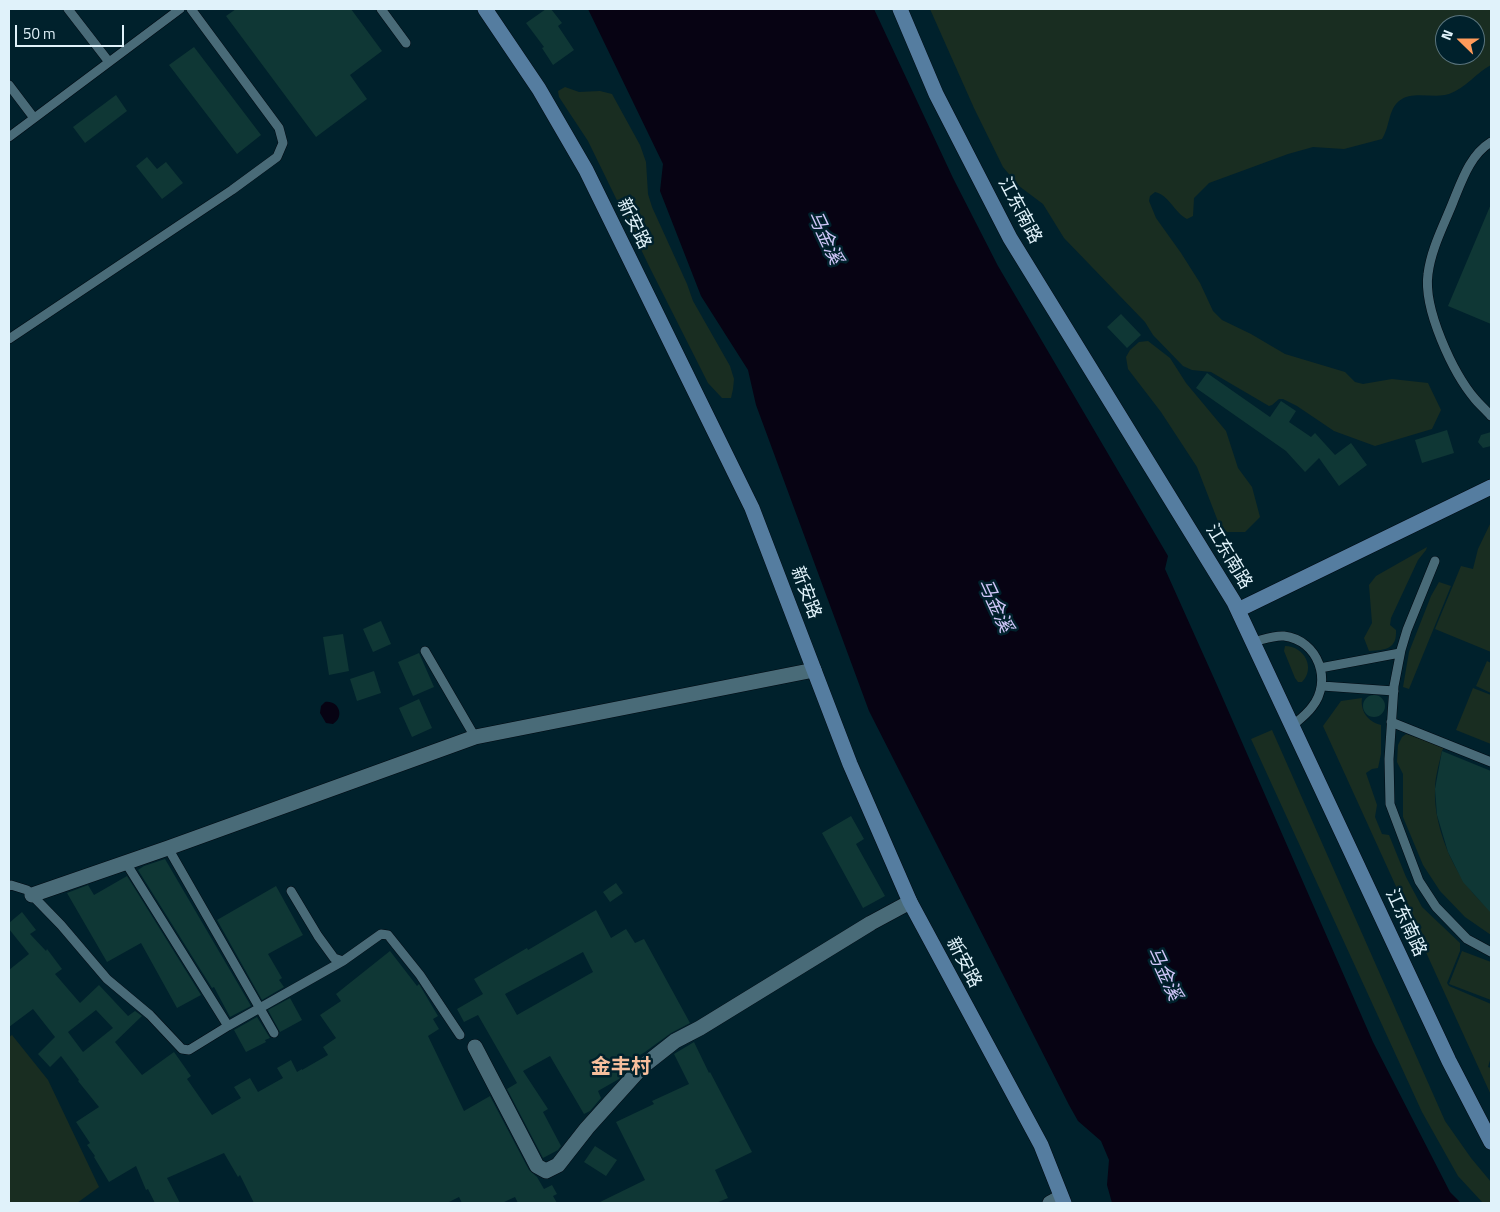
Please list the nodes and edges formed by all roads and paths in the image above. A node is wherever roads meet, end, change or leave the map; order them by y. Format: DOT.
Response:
graph roads {
  1 [pos="68,9"];
  2 [pos="180,9"];
  3 [pos="191,9"];
  4 [pos="381,9"];
  5 [pos="485,9"];
  6 [pos="900,9"];
  7 [pos="406,43"];
  8 [pos="108,62"];
  9 [pos="9,85"];
  10 [pos="34,118"];
  11 [pos="9,137"];
  12 [pos="1491,142"];
  13 [pos="9,339"];
  14 [pos="1491,416"];
  15 [pos="1491,487"];
  16 [pos="1435,561"];
  17 [pos="1238,610"];
  18 [pos="1253,642"];
  19 [pos="425,651"];
  20 [pos="1400,653"];
  21 [pos="1320,668"];
  22 [pos="814,670"];
  23 [pos="1322,686"];
  24 [pos="1394,690"];
  25 [pos="1391,722"];
  26 [pos="1292,726"];
  27 [pos="474,737"];
  28 [pos="1491,762"];
  29 [pos="168,848"];
  30 [pos="126,863"];
  31 [pos="9,886"];
  32 [pos="291,891"];
  33 [pos="32,895"];
  34 [pos="910,902"];
  35 [pos="1491,952"];
  36 [pos="343,961"];
  37 [pos="260,1008"];
  38 [pos="228,1026"];
  39 [pos="274,1033"];
  40 [pos="460,1035"];
  41 [pos="475,1047"];
  42 [pos="1491,1142"];
  43 [pos="1058,1201"];
  1 -- 8 [label="lane"];
  2 -- 8 [label="lane"];
  3 -- 13 [label="lane"];
  4 -- 7 [label="lane"];
  5 -- 22 [label="street, 新安路"];
  6 -- 17 [label="street, 江东南路"];
  8 -- 10 [label="lane"];
  9 -- 10 [label="lane"];
  10 -- 11 [label="lane"];
  12 -- 14 [label="lane"];
  15 -- 17 [label="street"];
  16 -- 20 [label="lane"];
  17 -- 18 [label="street, 江东南路"];
  18 -- 21 [label="lane"];
  18 -- 26 [label="street, 江东南路"];
  19 -- 27 [label="lane"];
  20 -- 21 [label="lane"];
  20 -- 24 [label="lane"];
  21 -- 23 [label="lane"];
  22 -- 27 [label="street"];
  22 -- 34 [label="street, 新安路"];
  23 -- 24 [label="lane"];
  23 -- 26 [label="lane"];
  24 -- 25 [label="lane"];
  25 -- 28 [label="lane"];
  25 -- 35 [label="lane"];
  26 -- 42 [label="street, 江东南路"];
  27 -- 29 [label="street"];
  29 -- 30 [label="street"];
  29 -- 37 [label="lane"];
  30 -- 33 [label="street"];
  30 -- 38 [label="lane"];
  31 -- 33 [label="lane"];
  32 -- 36 [label="lane"];
  33 -- 38 [label="lane"];
  34 -- 41 [label="street"];
  34 -- 43 [label="street, 新安路"];
  36 -- 37 [label="lane"];
  36 -- 40 [label="lane"];
  37 -- 38 [label="lane"];
  37 -- 39 [label="lane"];
}
